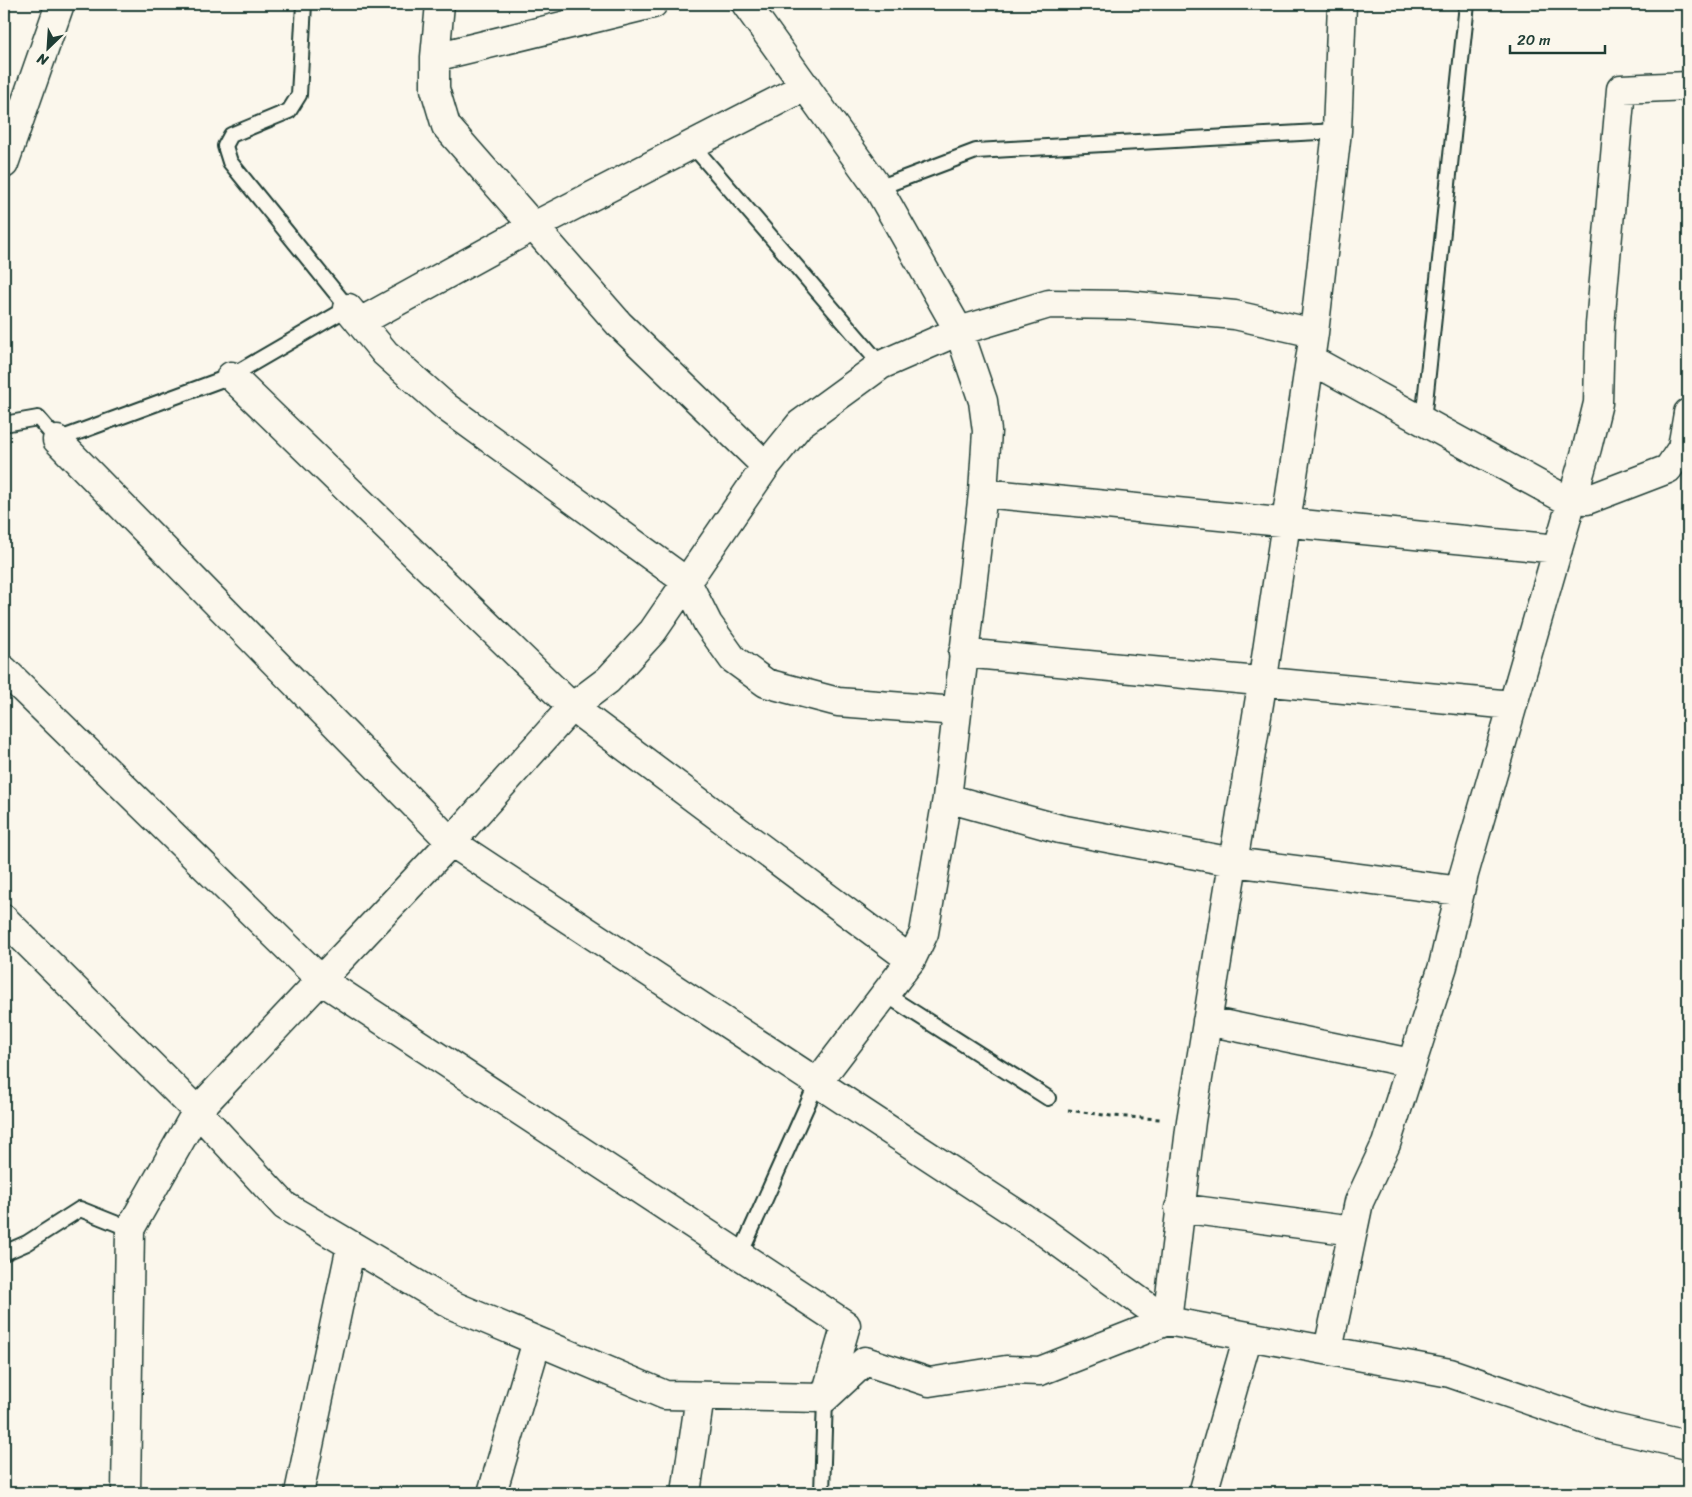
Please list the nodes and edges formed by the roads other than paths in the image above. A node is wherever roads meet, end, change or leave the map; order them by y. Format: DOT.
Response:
graph roads {
  1 [pos="60,4"];
  2 [pos="304,4"];
  3 [pos="440,4"];
  4 [pos="653,4"];
  5 [pos="746,4"];
  6 [pos="1342,4"];
  7 [pos="1467,4"];
  8 [pos="580,13"];
  9 [pos="435,57"];
  10 [pos="806,86"];
  11 [pos="1688,86"];
  12 [pos="1337,131"];
  13 [pos="692,145"];
  14 [pos="4,164"];
  15 [pos="878,188"];
  16 [pos="534,226"];
  17 [pos="354,315"];
  18 [pos="959,331"];
  19 [pos="1314,333"];
  20 [pos="1310,359"];
  21 [pos="881,365"];
  22 [pos="231,376"];
  23 [pos="1688,413"];
  24 [pos="1423,422"];
  25 [pos="4,424"];
  26 [pos="57,440"];
  27 [pos="766,466"];
  28 [pos="983,492"];
  29 [pos="1572,498"];
  30 [pos="1286,523"];
  31 [pos="1558,549"];
  32 [pos="687,582"];
  33 [pos="964,653"];
  34 [pos="4,670"];
  35 [pos="1262,682"];
  36 [pos="1512,705"];
  37 [pos="572,707"];
  38 [pos="957,711"];
  39 [pos="947,798"];
  40 [pos="451,842"];
  41 [pos="1233,862"];
  42 [pos="1460,891"];
  43 [pos="4,919"];
  44 [pos="911,960"];
  45 [pos="321,980"];
  46 [pos="885,994"];
  47 [pos="1207,1021"];
  48 [pos="1412,1063"];
  49 [pos="817,1082"];
  50 [pos="1048,1098"];
  51 [pos="197,1111"];
  52 [pos="1179,1208"];
  53 [pos="130,1229"];
  54 [pos="1353,1230"];
  55 [pos="352,1246"];
  56 [pos="4,1253"];
  57 [pos="740,1255"];
  58 [pos="1167,1321"];
  59 [pos="1248,1336"];
  60 [pos="537,1341"];
  61 [pos="1328,1350"];
  62 [pos="700,1396"];
  63 [pos="824,1398"];
  64 [pos="1688,1445"];
  65 [pos="126,1493"];
  66 [pos="299,1493"];
  67 [pos="492,1493"];
  68 [pos="686,1493"];
  69 [pos="822,1493"];
  70 [pos="1203,1493"];
  1 -- 14 [label="street"];
  2 -- 17 [label="lane"];
  3 -- 9 [label="street"];
  4 -- 8 [label="street"];
  5 -- 10 [label="street"];
  6 -- 12 [label="street"];
  7 -- 24 [label="lane"];
  8 -- 9 [label="street"];
  9 -- 16 [label="street"];
  10 -- 13 [label="street"];
  10 -- 15 [label="street"];
  11 -- 29 [label="street"];
  12 -- 15 [label="lane"];
  12 -- 19 [label="street"];
  13 -- 16 [label="street"];
  13 -- 21 [label="lane"];
  15 -- 18 [label="street"];
  16 -- 17 [label="street"];
  16 -- 27 [label="street"];
  17 -- 22 [label="lane"];
  17 -- 32 [label="street"];
  18 -- 19 [label="street"];
  18 -- 21 [label="street"];
  18 -- 28 [label="street"];
  19 -- 20 [label="street"];
  20 -- 24 [label="street"];
  20 -- 30 [label="street"];
  21 -- 27 [label="street"];
  22 -- 26 [label="lane"];
  22 -- 37 [label="street"];
  23 -- 29 [label="street"];
  24 -- 29 [label="street"];
  25 -- 26 [label="lane"];
  26 -- 40 [label="street"];
  27 -- 32 [label="street"];
  28 -- 30 [label="street"];
  28 -- 33 [label="street"];
  29 -- 31 [label="street"];
  30 -- 31 [label="street"];
  30 -- 35 [label="street"];
  31 -- 36 [label="street"];
  32 -- 37 [label="street"];
  32 -- 38 [label="street"];
  33 -- 35 [label="street"];
  33 -- 38 [label="street"];
  34 -- 45 [label="street"];
  35 -- 36 [label="street"];
  35 -- 41 [label="street"];
  36 -- 42 [label="street"];
  37 -- 40 [label="street"];
  37 -- 44 [label="street"];
  38 -- 39 [label="street"];
  39 -- 41 [label="street"];
  39 -- 44 [label="street"];
  40 -- 45 [label="street"];
  40 -- 49 [label="street"];
  41 -- 42 [label="street"];
  41 -- 47 [label="street"];
  42 -- 48 [label="street"];
  43 -- 51 [label="street"];
  44 -- 46 [label="street"];
  45 -- 51 [label="street"];
  45 -- 57 [label="street"];
  46 -- 49 [label="street"];
  46 -- 50 [label="lane"];
  47 -- 48 [label="street"];
  47 -- 52 [label="street"];
  48 -- 54 [label="street"];
  49 -- 57 [label="lane"];
  49 -- 58 [label="street"];
  51 -- 53 [label="street"];
  51 -- 55 [label="street"];
  52 -- 54 [label="street"];
  52 -- 58 [label="street"];
  53 -- 56 [label="lane"];
  53 -- 65 [label="street"];
  54 -- 61 [label="street"];
  55 -- 60 [label="street"];
  55 -- 66 [label="street"];
  57 -- 63 [label="street"];
  58 -- 59 [label="street"];
  58 -- 63 [label="street"];
  59 -- 61 [label="street"];
  59 -- 70 [label="street"];
  60 -- 62 [label="street"];
  60 -- 67 [label="street"];
  61 -- 64 [label="street"];
  62 -- 63 [label="street"];
  62 -- 68 [label="street"];
  63 -- 69 [label="lane"];
}
